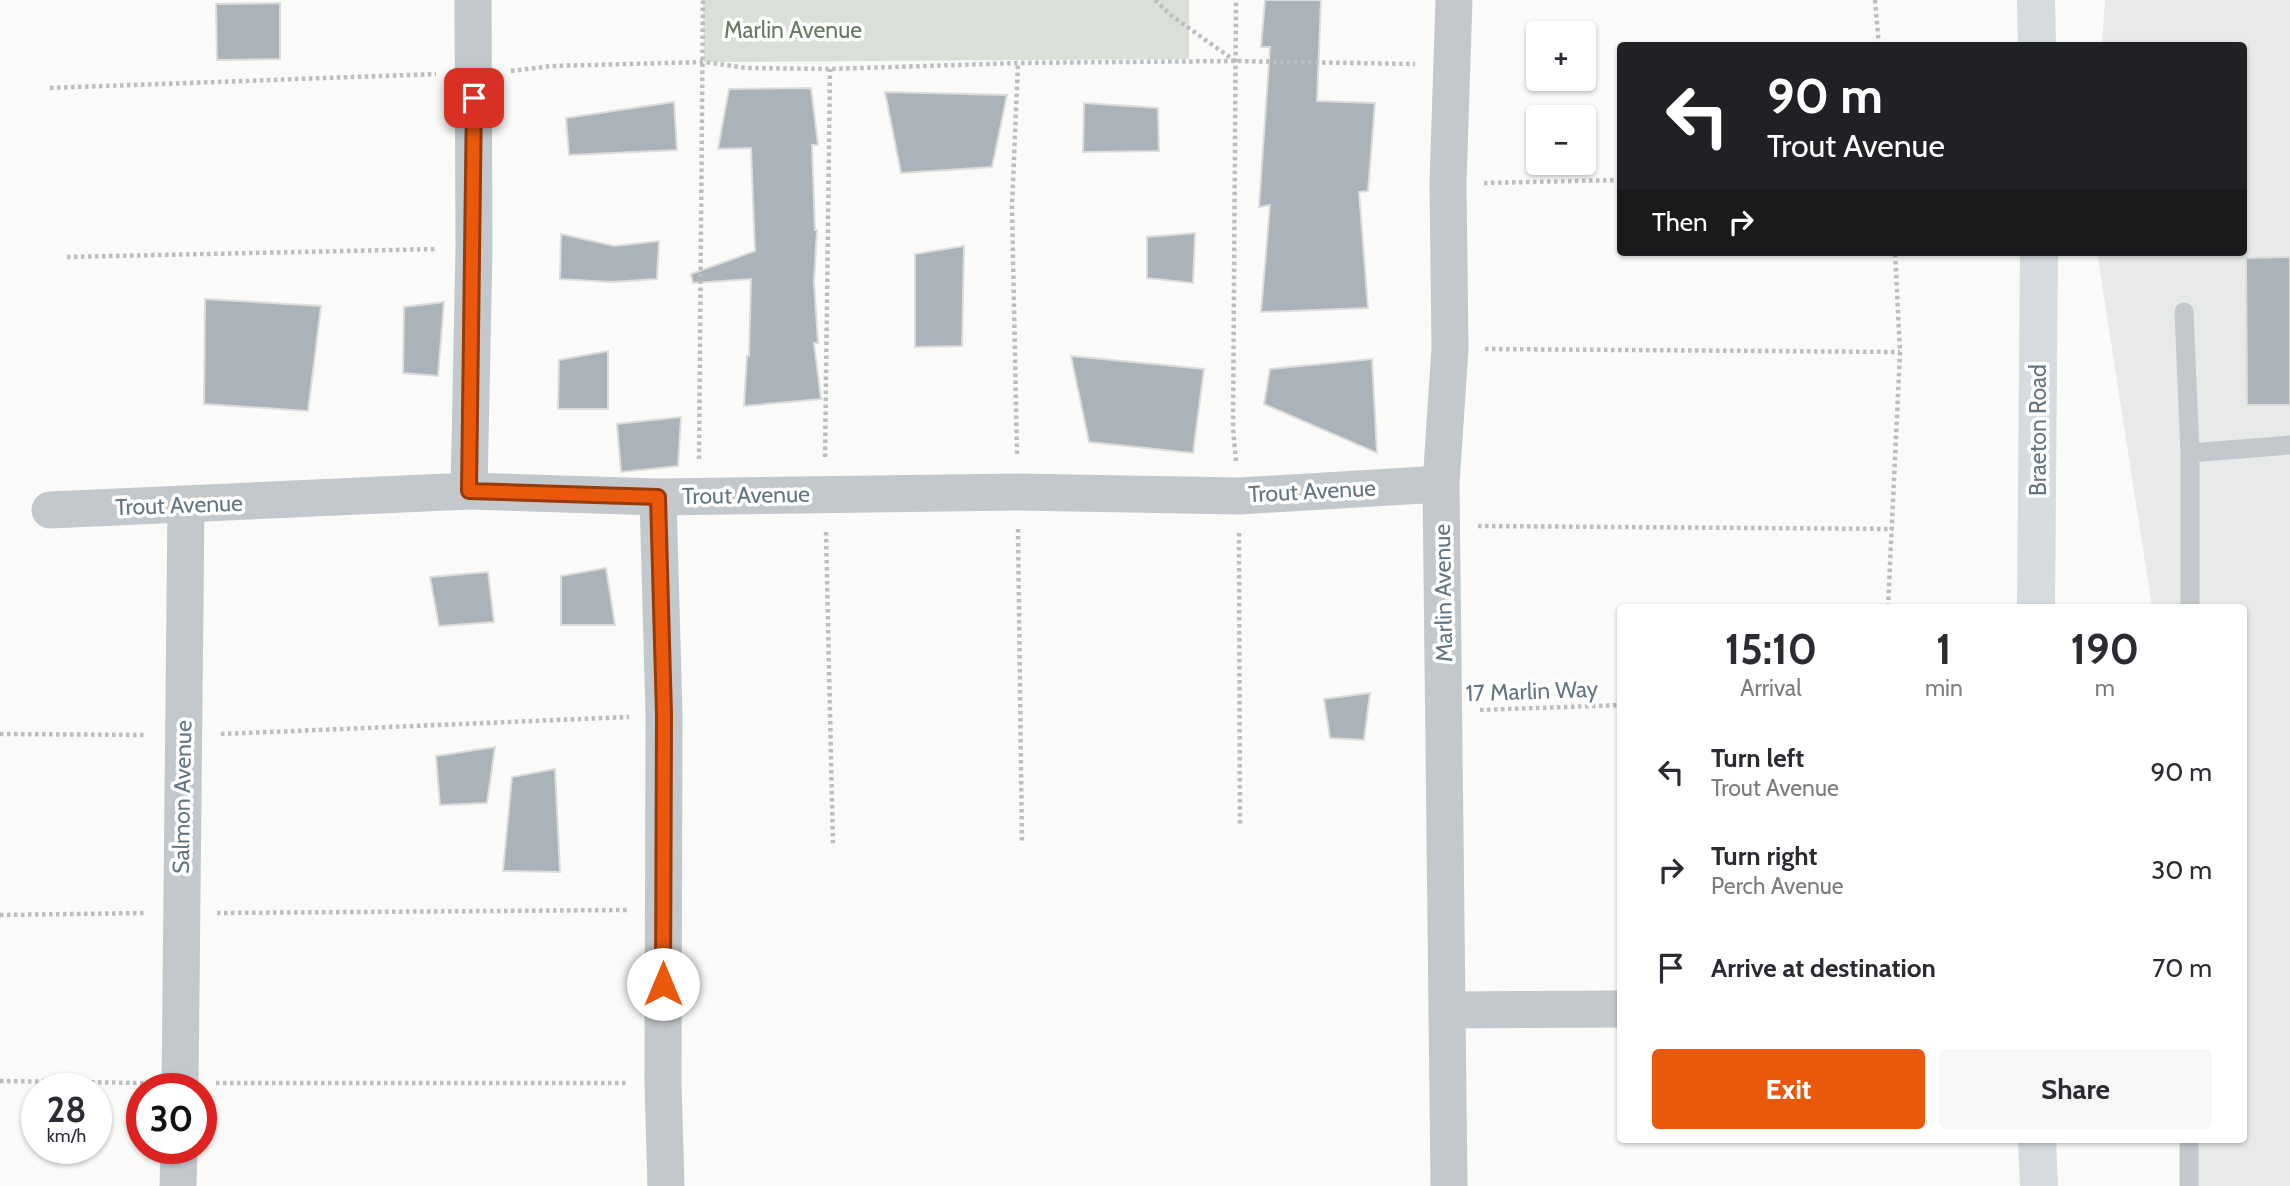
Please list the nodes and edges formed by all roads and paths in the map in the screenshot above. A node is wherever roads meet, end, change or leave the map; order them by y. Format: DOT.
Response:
graph roads {
  1 [pos="473,0"];
  2 [pos="703,0"];
  3 [pos="1155,0"];
  4 [pos="1236,0"];
  5 [pos="1454,0"];
  6 [pos="1875,0"];
  7 [pos="2036,0"];
  8 [pos="1879,42"];
  9 [pos="2037,42"];
  10 [pos="1235,61"];
  11 [pos="704,62"];
  12 [pos="1454,65"];
  13 [pos="474,72"];
  14 [pos="50,88"];
  15 [pos="1617,180"];
  16 [pos="1448,183"];
  17 [pos="474,248"];
  18 [pos="1895,256"];
  19 [pos="2039,256"];
  20 [pos="67,257"];
  21 [pos="2184,312"];
  22 [pos="1450,348"];
  23 [pos="1900,352"];
  24 [pos="2290,445"];
  25 [pos="2190,453"];
  26 [pos="1441,484"];
  27 [pos="469,491"];
  28 [pos="699,495"];
  29 [pos="1239,496"];
  30 [pos="658,497"];
  31 [pos="186,505"];
  32 [pos="50,510"];
  33 [pos="1442,525"];
  34 [pos="1894,529"];
  35 [pos="1888,604"];
  36 [pos="2036,604"];
  37 [pos="2190,604"];
  38 [pos="1617,705"];
  39 [pos="1444,711"];
  40 [pos="664,715"];
  41 [pos="0,734"];
  42 [pos="183,736"];
  43 [pos="1240,825"];
  44 [pos="664,910"];
  45 [pos="181,913"];
  46 [pos="0,915"];
  47 [pos="1617,1009"];
  48 [pos="1447,1010"];
  49 [pos="180,1073"];
  50 [pos="0,1081"];
  51 [pos="663,1083"];
  52 [pos="126,1084"];
  53 [pos="217,1086"];
  54 [pos="2037,1143"];
  55 [pos="2189,1143"];
  56 [pos="179,1164"];
  57 [pos="178,1186"];
  58 [pos="666,1186"];
  59 [pos="1450,1186"];
  60 [pos="2039,1186"];
  61 [pos="2189,1186"];
  1 -- 13 [label="street"];
  2 -- 11 [label="path"];
  3 -- 10 [label="path"];
  4 -- 10 [label="path"];
  5 -- 12 [label="street, Marlin Avenue"];
  6 -- 8 [label="path"];
  7 -- 9 [label="main road"];
  10 -- 11 [label="path"];
  10 -- 12 [label="path"];
  10 -- 29 [label="path"];
  11 -- 13 [label="path"];
  11 -- 28 [label="path"];
  12 -- 16 [label="street, Marlin Avenue"];
  13 -- 14 [label="path"];
  13 -- 17 [label="street"];
  15 -- 16 [label="path"];
  16 -- 22 [label="street, Marlin Avenue"];
  17 -- 20 [label="path"];
  17 -- 27 [label="street"];
  18 -- 23 [label="path"];
  19 -- 36 [label="main road, Braeton Road"];
  21 -- 25 [label="lane"];
  22 -- 23 [label="path"];
  22 -- 26 [label="street, Marlin Avenue"];
  23 -- 34 [label="path"];
  24 -- 25 [label="lane"];
  25 -- 37 [label="lane"];
  26 -- 29 [label="street, Trout Avenue"];
  26 -- 33 [label="street, Marlin Avenue"];
  27 -- 30 [label="street, Trout Avenue"];
  27 -- 31 [label="street, Trout Avenue"];
  28 -- 29 [label="street, Trout Avenue"];
  28 -- 30 [label="street, Trout Avenue"];
  29 -- 43 [label="path"];
  30 -- 40 [label="street"];
  31 -- 32 [label="street, Trout Avenue"];
  31 -- 42 [label="street, Salmon Avenue"];
  33 -- 34 [label="path"];
  33 -- 39 [label="street, Marlin Avenue"];
  34 -- 35 [label="path"];
  38 -- 39 [label="path, 17 Marlin Way"];
  39 -- 48 [label="street, Marlin Avenue"];
  40 -- 42 [label="path"];
  40 -- 44 [label="street"];
  41 -- 42 [label="path"];
  42 -- 45 [label="street, Salmon Avenue"];
  44 -- 45 [label="path"];
  44 -- 51 [label="street"];
  45 -- 46 [label="path"];
  45 -- 49 [label="street, Salmon Avenue"];
  47 -- 48 [label="street"];
  48 -- 59 [label="street, Marlin Avenue"];
  50 -- 52 [label="path"];
  51 -- 53 [label="path"];
  51 -- 58 [label="street"];
  54 -- 60 [label="main road"];
  55 -- 61 [label="lane"];
  56 -- 57 [label="street"];
}
